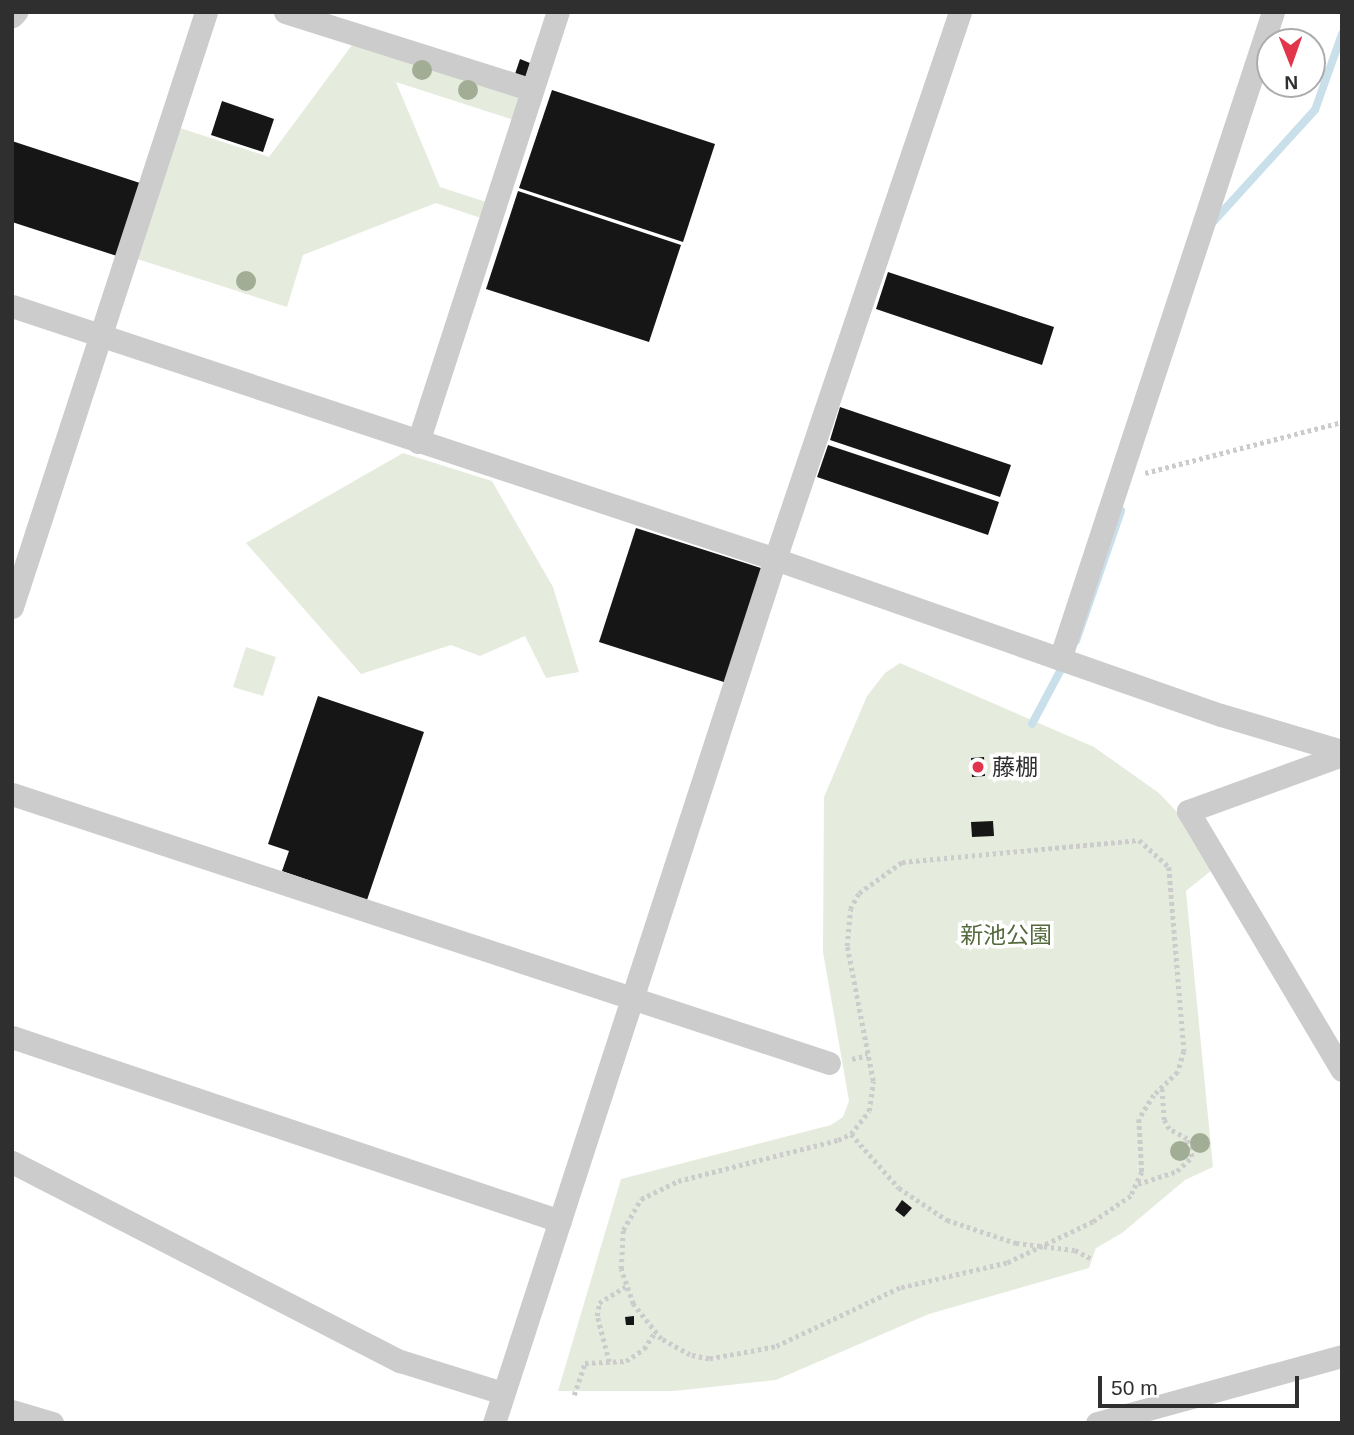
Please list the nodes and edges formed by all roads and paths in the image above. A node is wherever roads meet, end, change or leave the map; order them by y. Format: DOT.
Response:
graph roads {
  1 [pos="16,12"];
  2 [pos="206,12"];
  3 [pos="285,12"];
  4 [pos="558,12"];
  5 [pos="960,12"];
  6 [pos="1273,12"];
  7 [pos="12,16"];
  8 [pos="533,90"];
  9 [pos="12,306"];
  10 [pos="102,335"];
  11 [pos="1342,422"];
  12 [pos="418,442"];
  13 [pos="1120,472"];
  14 [pos="775,559"];
  15 [pos="12,607"];
  16 [pos="1060,659"];
  17 [pos="1342,753"];
  18 [pos="12,794"];
  19 [pos="632,999"];
  20 [pos="12,1037"];
  21 [pos="868,1055"];
  22 [pos="856,1058"];
  23 [pos="829,1063"];
  24 [pos="1342,1070"];
  25 [pos="1162,1088"];
  26 [pos="851,1134"];
  27 [pos="12,1162"];
  28 [pos="1138,1184"];
  29 [pos="560,1221"];
  30 [pos="1040,1248"];
  31 [pos="1092,1259"];
  32 [pos="626,1287"];
  33 [pos="655,1332"];
  34 [pos="1342,1356"];
  35 [pos="610,1363"];
  36 [pos="503,1393"];
  37 [pos="575,1395"];
  38 [pos="12,1411"];
  39 [pos="1148,1416"];
  40 [pos="52,1423"];
  41 [pos="494,1423"];
  42 [pos="1097,1423"];
  1 -- 7 [label="street"];
  2 -- 10 [label="street"];
  3 -- 8 [label="street"];
  4 -- 8 [label="street"];
  5 -- 14 [label="street"];
  6 -- 13 [label="street"];
  8 -- 12 [label="street"];
  9 -- 10 [label="street"];
  10 -- 12 [label="street"];
  10 -- 15 [label="street"];
  11 -- 13 [label="path"];
  12 -- 14 [label="street"];
  13 -- 16 [label="street"];
  14 -- 16 [label="street"];
  14 -- 19 [label="street"];
  16 -- 17 [label="street"];
  17 -- 24 [label="street"];
  18 -- 19 [label="street"];
  19 -- 23 [label="street"];
  19 -- 29 [label="street"];
  20 -- 29 [label="street"];
  21 -- 22 [label="path"];
  21 -- 25 [label="path"];
  21 -- 26 [label="path"];
  25 -- 28 [label="path"];
  25 -- 28 [label="path"];
  26 -- 30 [label="path"];
  26 -- 32 [label="path"];
  27 -- 36 [label="street"];
  28 -- 30 [label="path"];
  29 -- 36 [label="street"];
  30 -- 31 [label="path"];
  30 -- 33 [label="path"];
  32 -- 33 [label="path"];
  32 -- 35 [label="path"];
  33 -- 35 [label="path"];
  34 -- 39 [label="street"];
  35 -- 37 [label="path"];
  36 -- 41 [label="street"];
  38 -- 40 [label="street"];
  39 -- 42 [label="street"];
}
